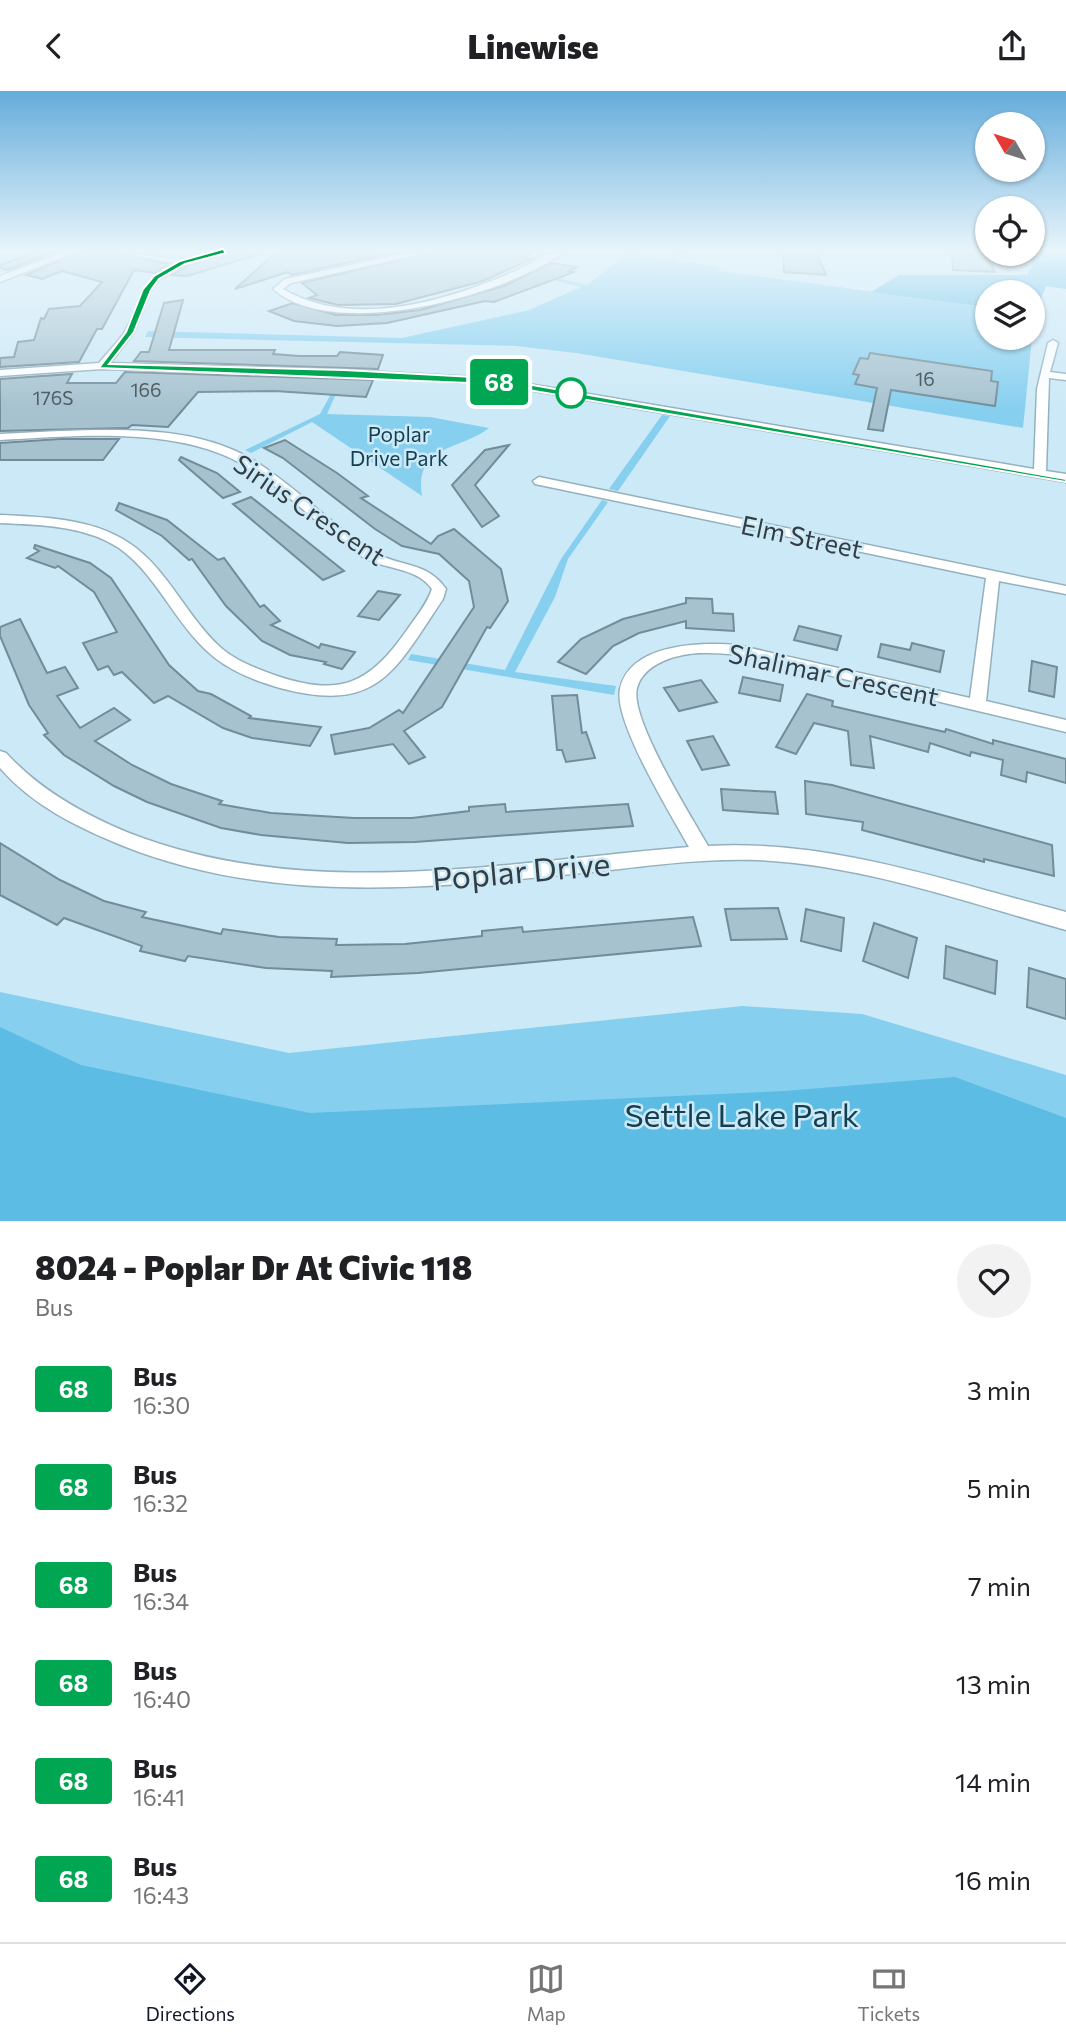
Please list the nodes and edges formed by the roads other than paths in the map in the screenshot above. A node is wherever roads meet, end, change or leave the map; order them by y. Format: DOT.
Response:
graph roads {
  1 [pos="142,304"];
  2 [pos="314,304"];
  3 [pos="404,304"];
  4 [pos="1053,343"];
  5 [pos="102,366"];
  6 [pos="0,373"];
  7 [pos="1044,374"];
  8 [pos="1066,377"];
  9 [pos="0,437"];
  10 [pos="1040,473"];
  11 [pos="1066,478"];
  12 [pos="539,481"];
  13 [pos="0,519"];
  14 [pos="993,575"];
  15 [pos="1066,590"];
  16 [pos="977,705"];
  17 [pos="1066,726"];
  18 [pos="0,757"];
  19 [pos="702,853"];
  20 [pos="1066,921"];
  1 -- 5 [label="street"];
  2 -- 3 [label="street"];
  4 -- 7 [label="street"];
  5 -- 6 [label="street"];
  5 -- 10 [label="street"];
  7 -- 8 [label="street"];
  7 -- 10 [label="street"];
  9 -- 13 [label="street, Sirius Crescent"];
  10 -- 11 [label="street"];
  12 -- 14 [label="street, Elm Street"];
  14 -- 15 [label="street, Elm Street"];
  14 -- 16 [label="street"];
  16 -- 17 [label="street, Shalimar Crescent"];
  16 -- 19 [label="street, Shalimar Crescent"];
  18 -- 19 [label="street, Poplar Drive"];
  19 -- 20 [label="street, Poplar Drive"];
}
